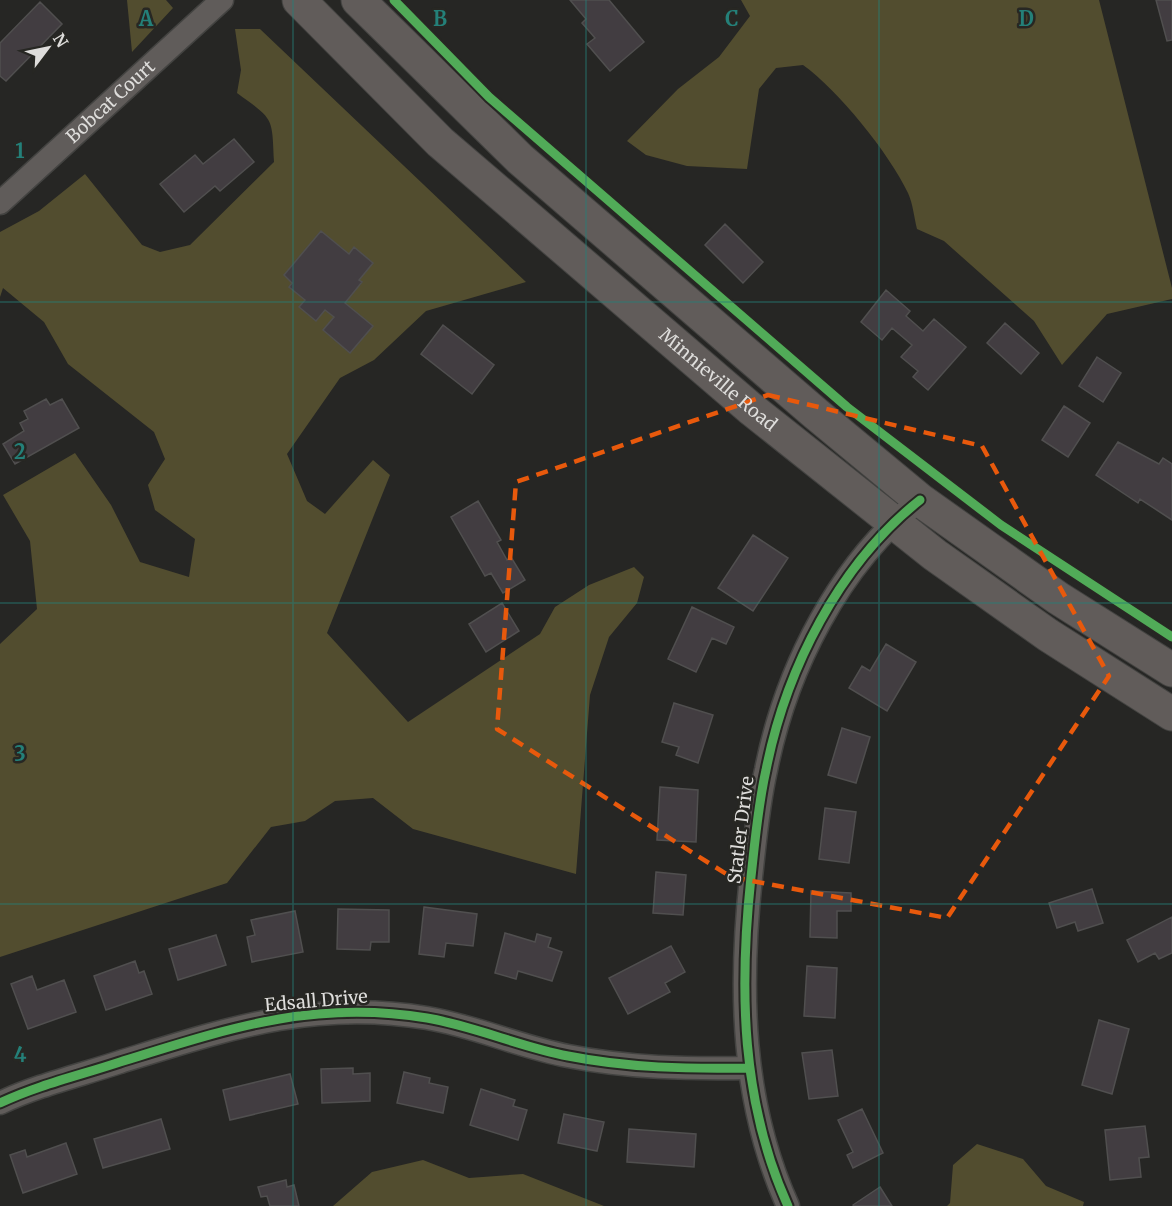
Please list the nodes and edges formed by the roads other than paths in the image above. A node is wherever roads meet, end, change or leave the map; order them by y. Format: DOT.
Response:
graph roads {
  1 [pos="222,0"];
  2 [pos="298,0"];
  3 [pos="358,0"];
  4 [pos="0,203"];
  5 [pos="920,500"];
  6 [pos="891,523"];
  7 [pos="1172,670"];
  8 [pos="1172,714"];
  9 [pos="749,1068"];
  10 [pos="0,1103"];
  11 [pos="788,1206"];
  1 -- 4 [label="street, Bobcat Court"];
  2 -- 6 [label="main road, Minnieville Road"];
  3 -- 5 [label="main road, Minnieville Road"];
  5 -- 6 [label="street, Statler Drive"];
  5 -- 7 [label="main road, Minnieville Road"];
  6 -- 8 [label="main road, Minnieville Road"];
  6 -- 9 [label="street, Statler Drive"];
  9 -- 10 [label="street, Edsall Drive"];
  9 -- 11 [label="street, Statler Drive"];
}
